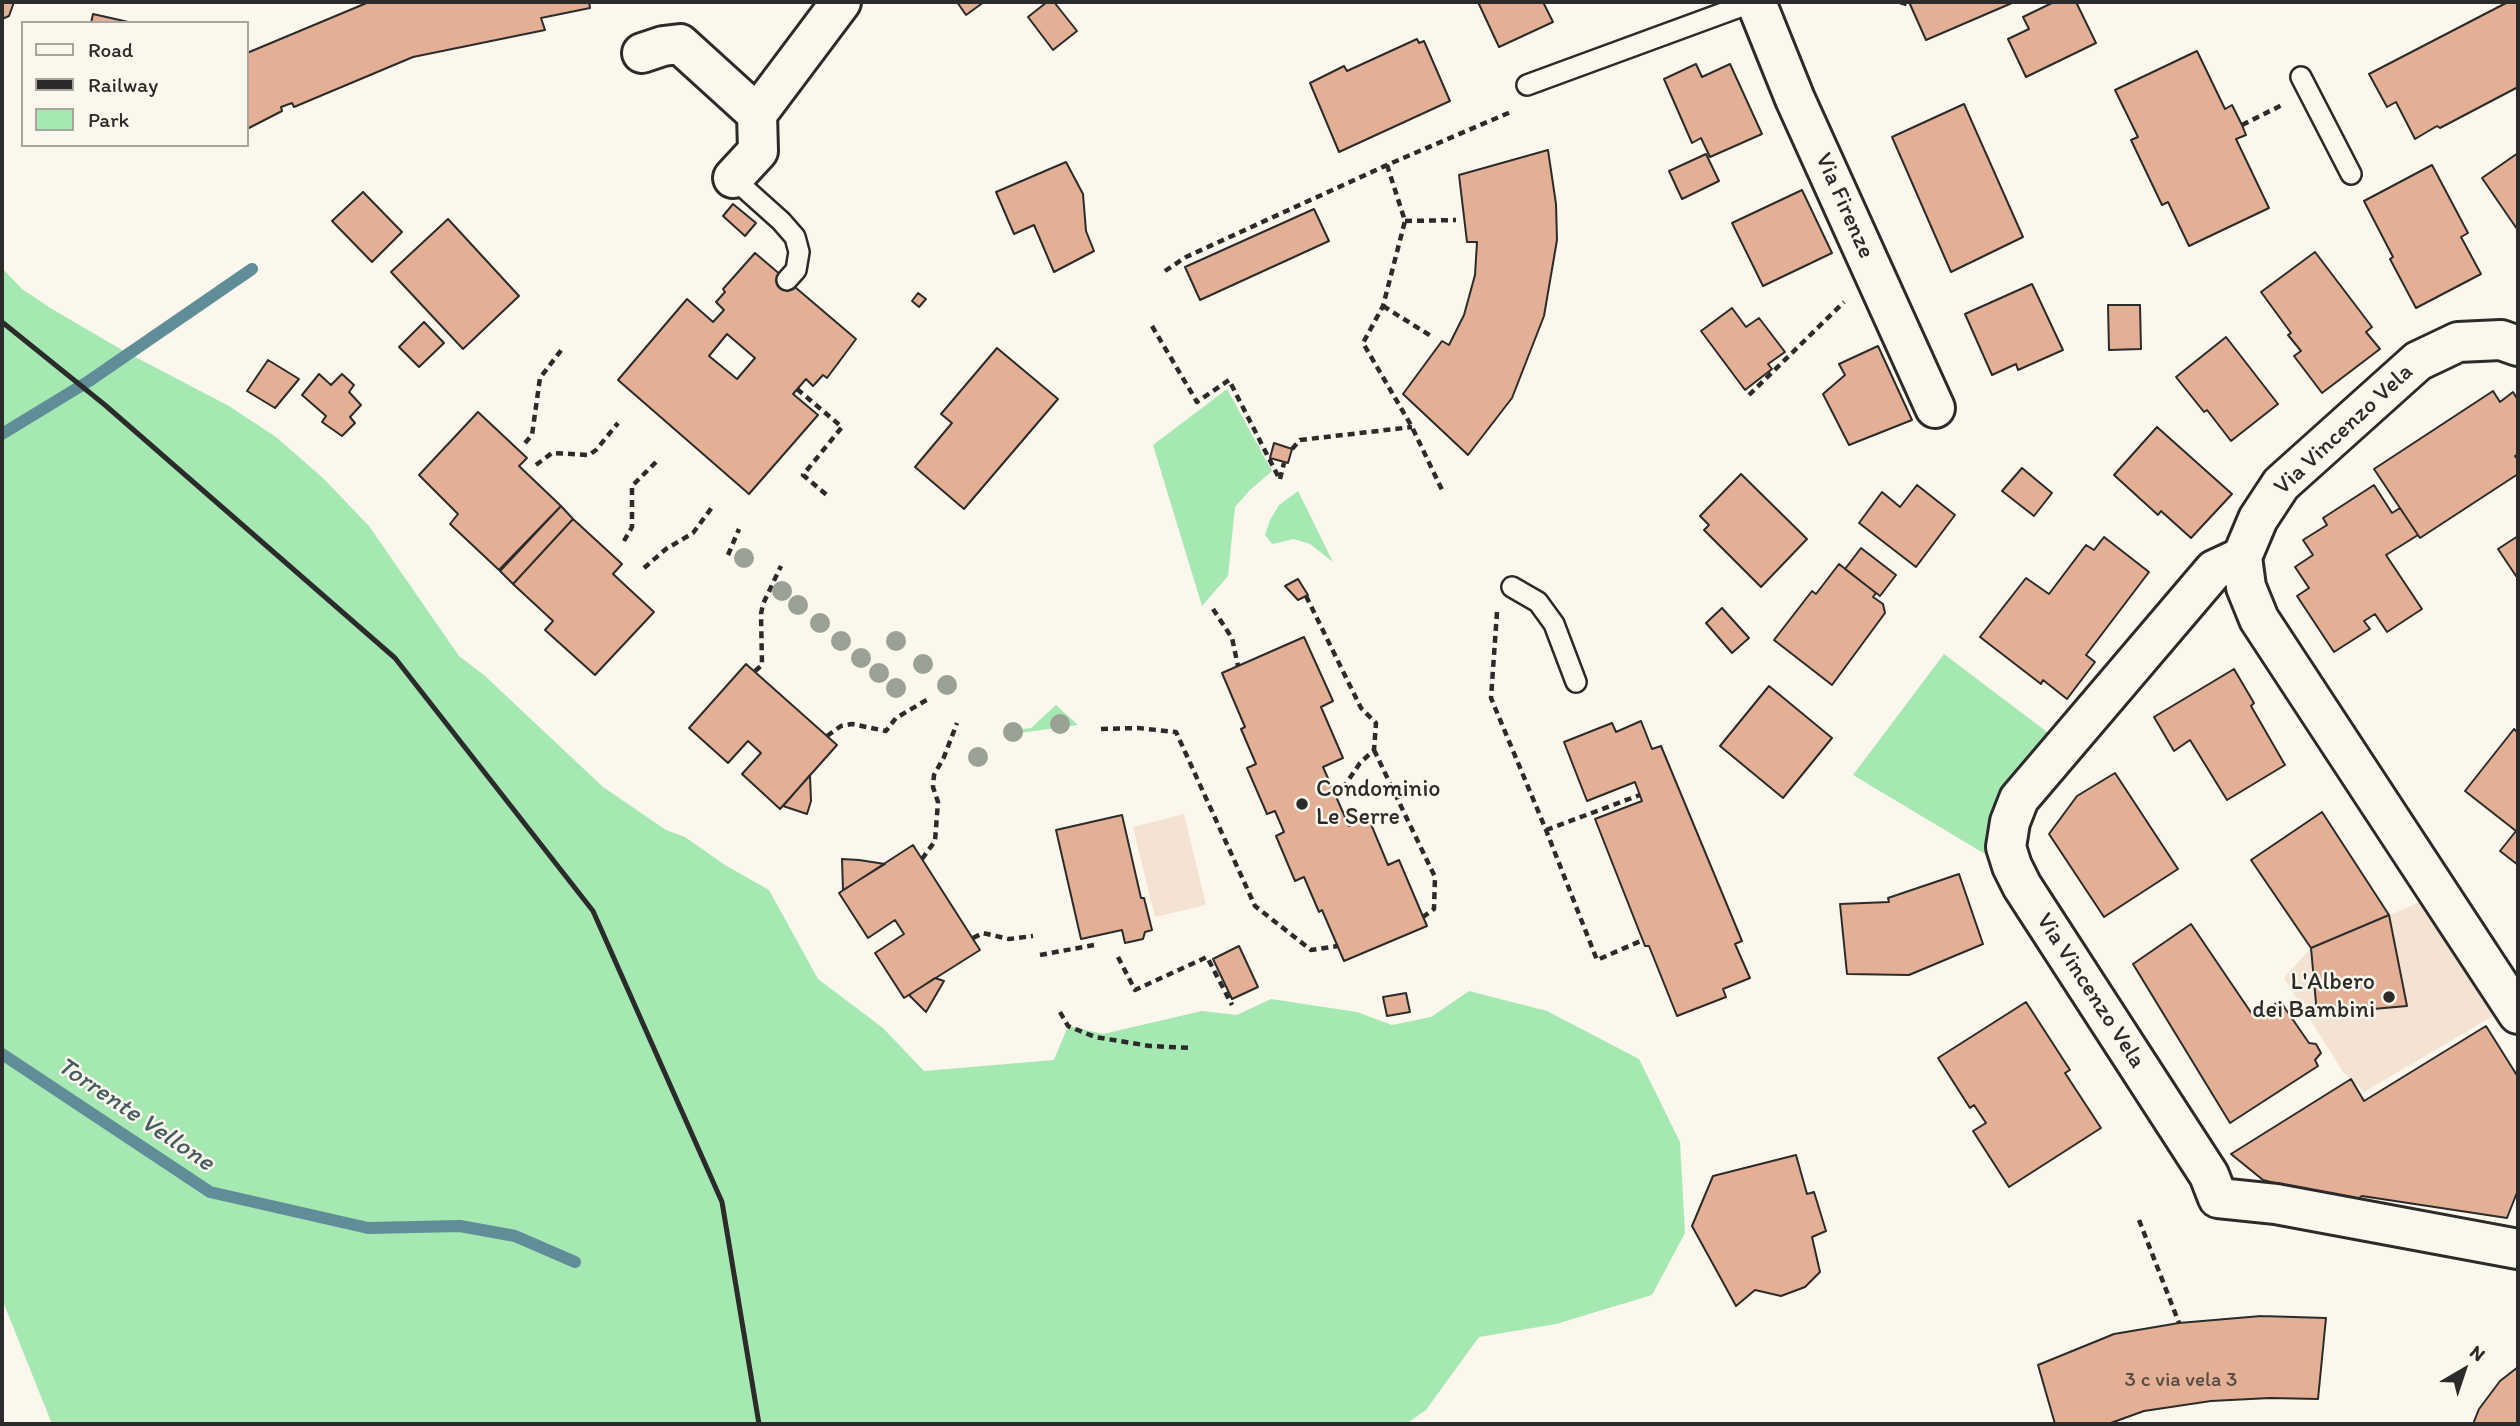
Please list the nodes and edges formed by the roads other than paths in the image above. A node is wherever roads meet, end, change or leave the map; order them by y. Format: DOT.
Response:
graph roads {
  1 [pos="841,2"];
  2 [pos="1755,2"];
  3 [pos="642,53"];
  4 [pos="2301,77"];
  5 [pos="1527,85"];
  6 [pos="757,114"];
  7 [pos="2351,174"];
  8 [pos="733,178"];
  9 [pos="787,280"];
  10 [pos="2518,346"];
  11 [pos="1936,408"];
  12 [pos="2242,557"];
  13 [pos="1512,587"];
  14 [pos="1576,682"];
  15 [pos="2518,1014"];
  16 [pos="2518,1249"];
  1 -- 6 [label="street"];
  2 -- 5 [label="lane"];
  2 -- 11 [label="street, Via Firenze"];
  3 -- 6 [label="street"];
  4 -- 7 [label="lane"];
  6 -- 8 [label="street"];
  8 -- 9 [label="lane"];
  10 -- 12 [label="street, Via Vincenzo Vela"];
  12 -- 15 [label="street"];
  12 -- 16 [label="street, Via Vincenzo Vela"];
  13 -- 14 [label="lane"];
}
